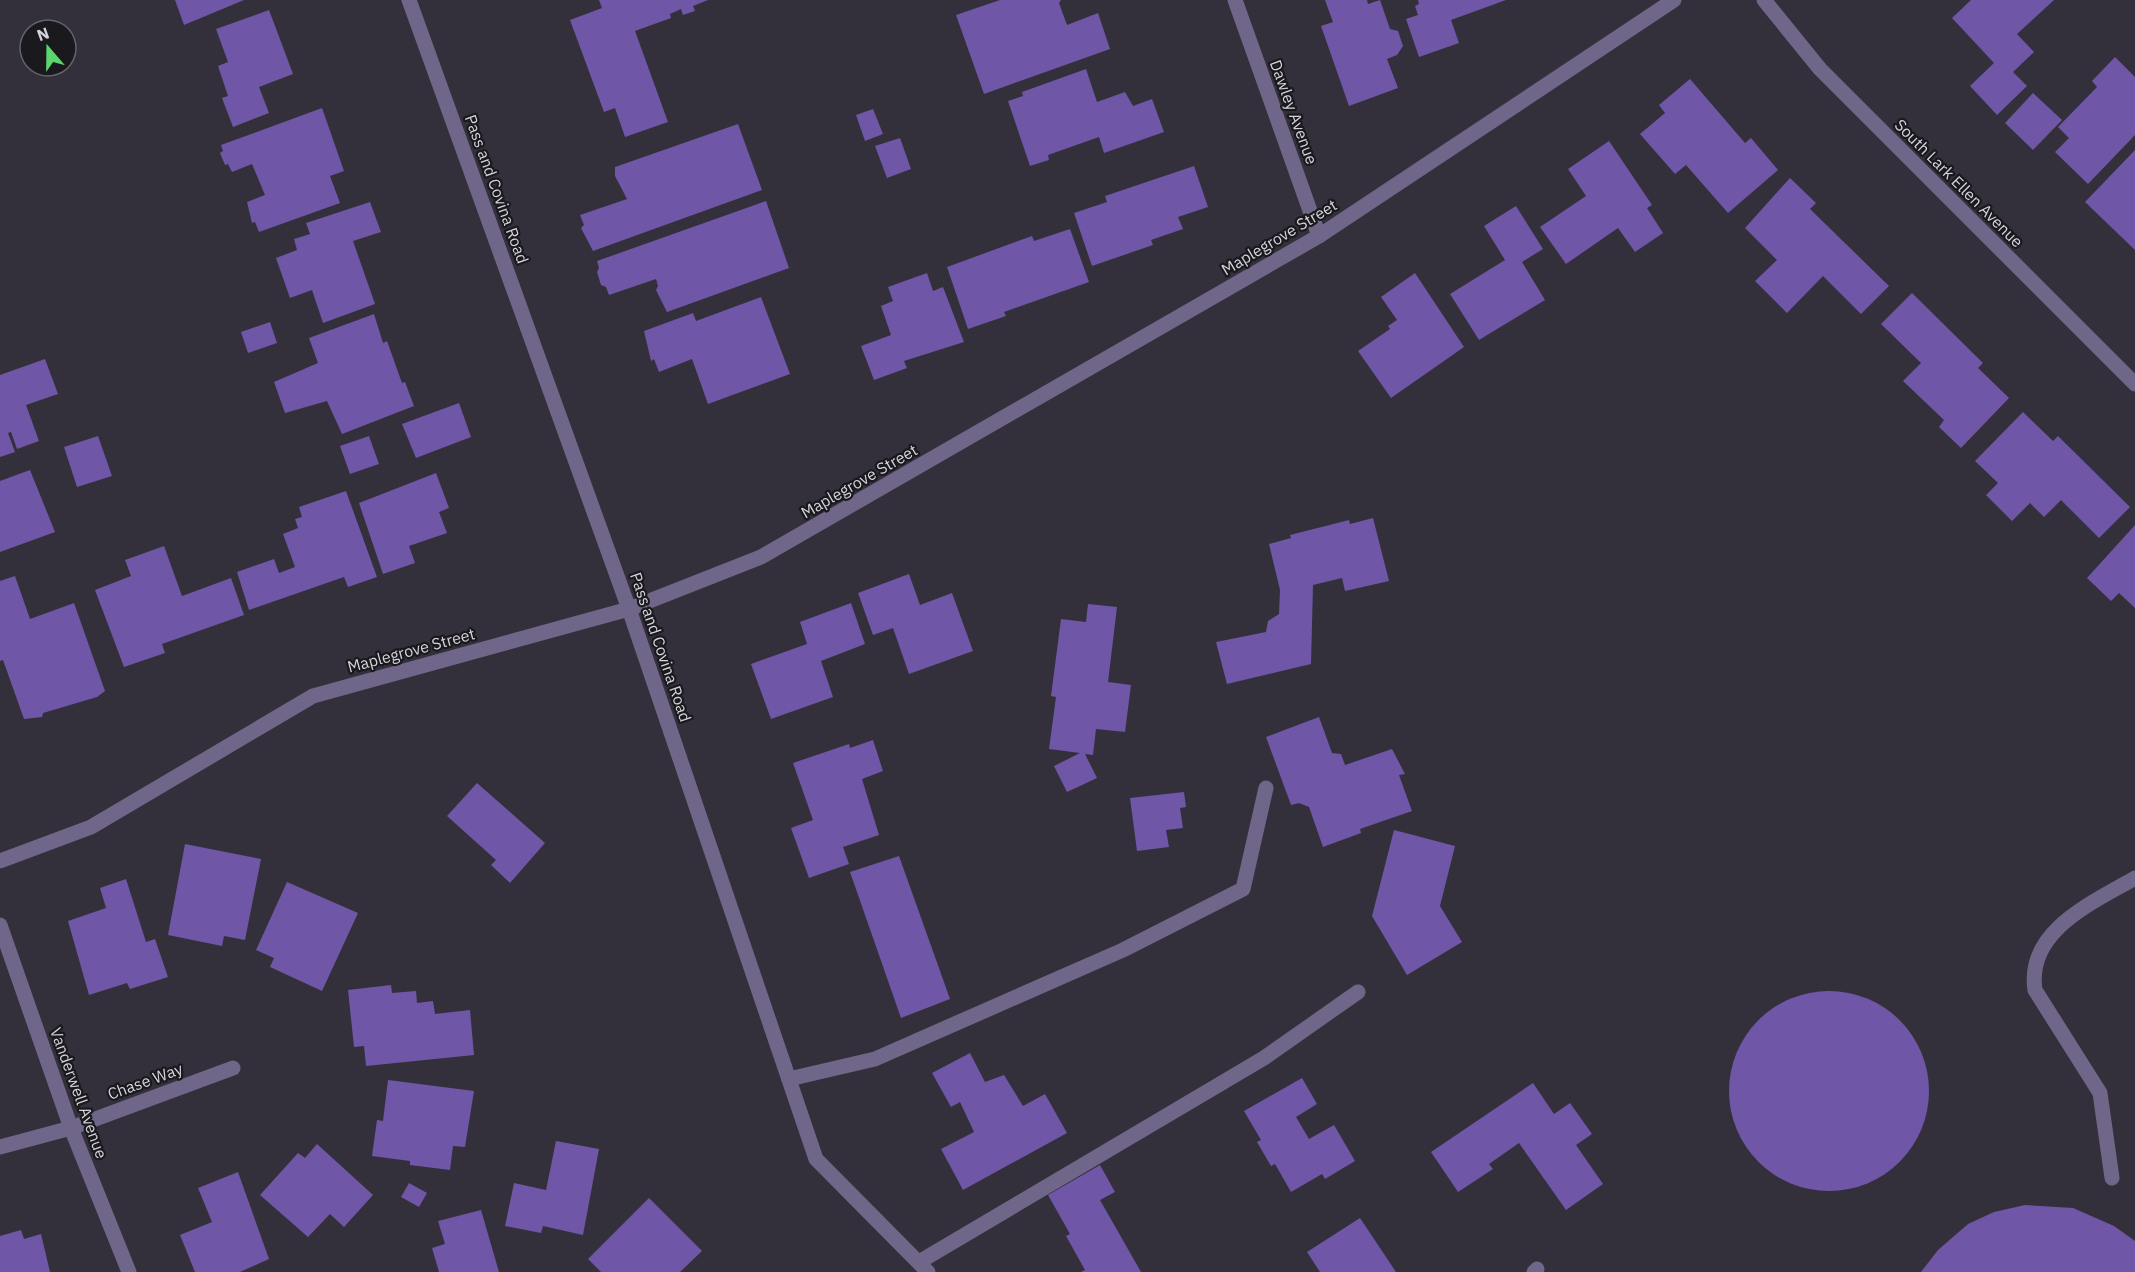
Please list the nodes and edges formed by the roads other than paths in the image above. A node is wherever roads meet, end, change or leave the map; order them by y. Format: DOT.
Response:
graph roads {
  1 [pos="409,0"];
  2 [pos="1235,0"];
  3 [pos="1674,0"];
  4 [pos="1764,0"];
  5 [pos="1319,236"];
  6 [pos="2135,384"];
  7 [pos="629,609"];
  8 [pos="1266,788"];
  9 [pos="0,861"];
  10 [pos="2135,878"];
  11 [pos="0,925"];
  12 [pos="1358,992"];
  13 [pos="233,1068"];
  14 [pos="789,1079"];
  15 [pos="71,1128"];
  16 [pos="0,1147"];
  17 [pos="2112,1178"];
  18 [pos="924,1267"];
  19 [pos="129,1272"];
  1 -- 7 [label="street, Pass and Covina Road"];
  2 -- 5 [label="street, Dawley Avenue"];
  3 -- 5 [label="street, Maplegrove Street"];
  4 -- 6 [label="street, South Lark Ellen Avenue"];
  5 -- 7 [label="street, Maplegrove Street"];
  7 -- 9 [label="street, Maplegrove Street"];
  7 -- 14 [label="street, Pass and Covina Road"];
  8 -- 14 [label="street"];
  10 -- 17 [label="street"];
  11 -- 15 [label="street, Vanderwell Avenue"];
  12 -- 18 [label="street"];
  13 -- 15 [label="street, Chase Way"];
  14 -- 18 [label="street, Pass and Covina Road"];
  15 -- 16 [label="street, Chase Way"];
  15 -- 19 [label="street, Vanderwell Avenue"];
}
